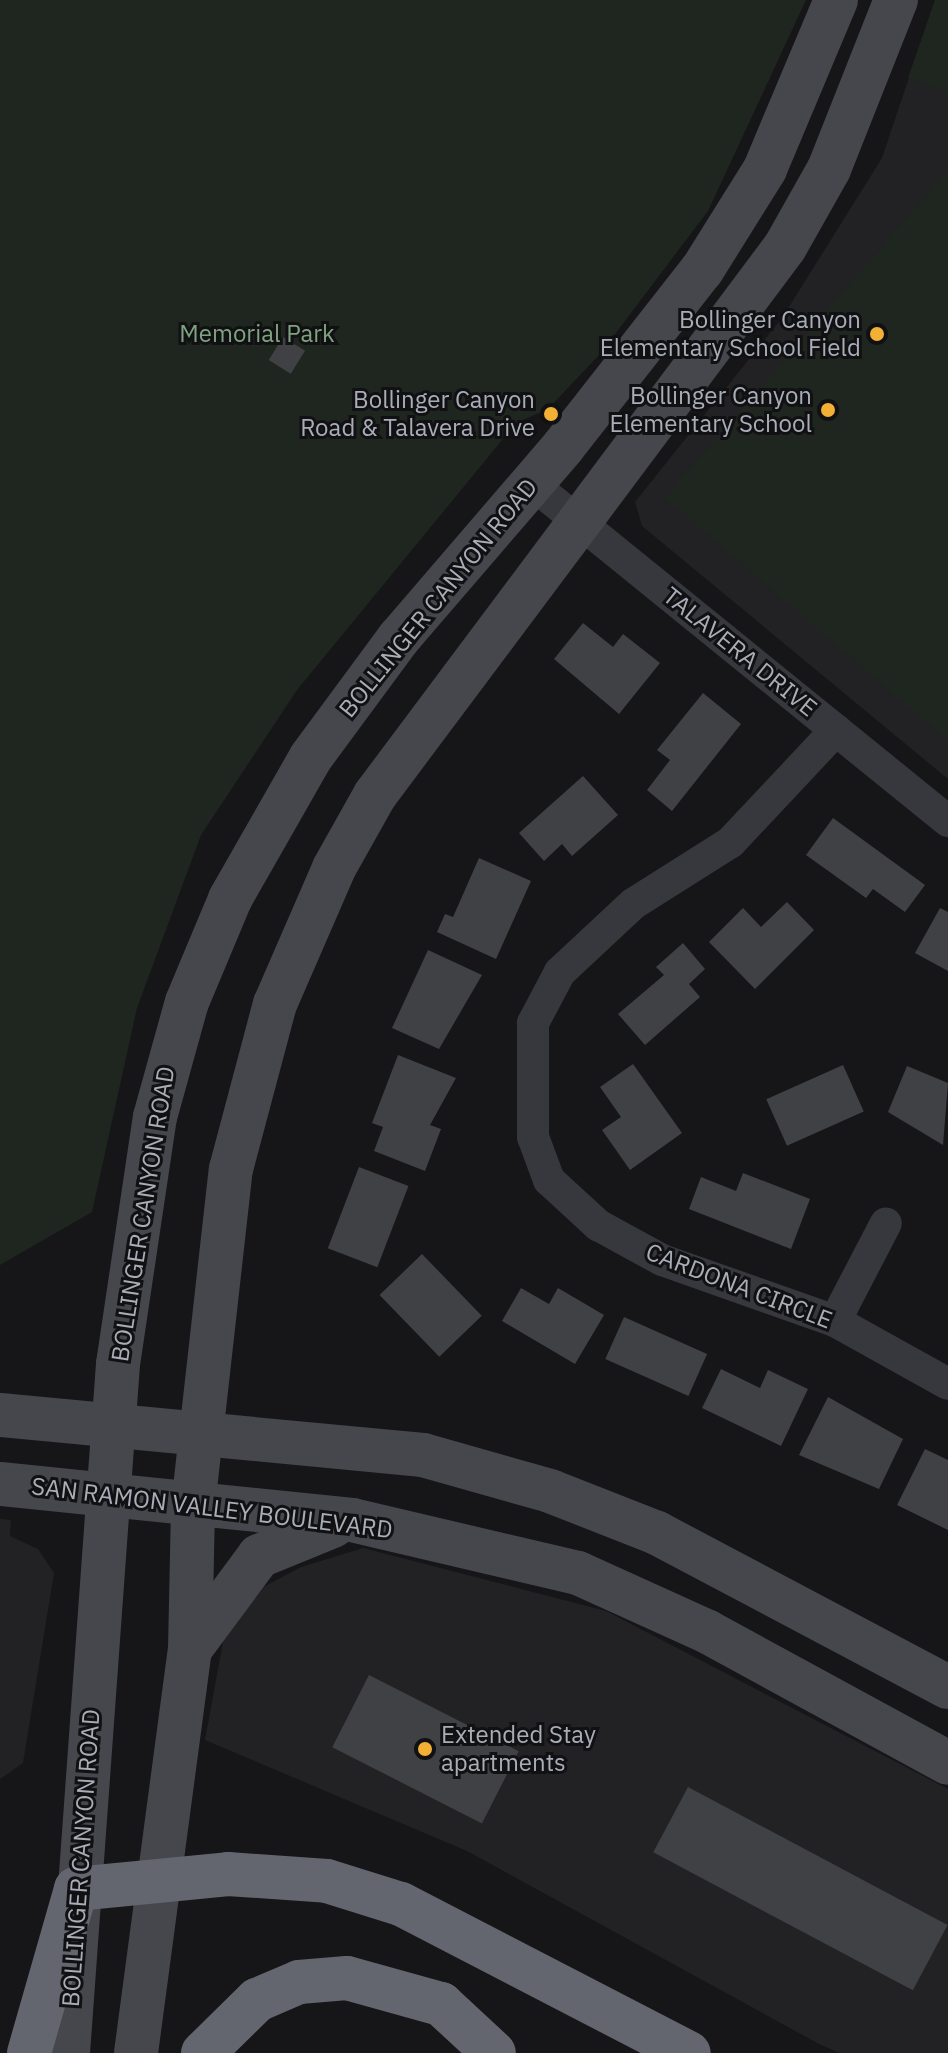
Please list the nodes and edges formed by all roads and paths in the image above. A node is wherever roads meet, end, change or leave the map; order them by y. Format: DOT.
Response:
graph roads {
  1 [pos="836,0"];
  2 [pos="896,0"];
  3 [pos="531,483"];
  4 [pos="575,519"];
  5 [pos="836,730"];
  6 [pos="948,821"];
  7 [pos="886,1223"];
  8 [pos="835,1321"];
  9 [pos="948,1384"];
  10 [pos="0,1415"];
  11 [pos="113,1422"];
  12 [pos="202,1432"];
  13 [pos="0,1484"];
  14 [pos="106,1495"];
  15 [pos="193,1506"];
  16 [pos="352,1520"];
  17 [pos="190,1650"];
  18 [pos="948,1687"];
  19 [pos="948,1763"];
  20 [pos="159,1877"];
  21 [pos="76,1889"];
  22 [pos="29,2053"];
  23 [pos="68,2053"];
  24 [pos="136,2053"];
  25 [pos="203,2053"];
  26 [pos="494,2053"];
  27 [pos="689,2053"];
  1 -- 3 [label="main road, BOLLINGER CANYON ROAD"];
  2 -- 4 [label="main road"];
  3 -- 4 [label="street, TALAVERA DRIVE"];
  3 -- 11 [label="main road, BOLLINGER CANYON ROAD"];
  4 -- 5 [label="street, TALAVERA DRIVE"];
  4 -- 12 [label="main road"];
  5 -- 6 [label="street, TALAVERA DRIVE"];
  5 -- 8 [label="street, CARDONA CIRCLE"];
  7 -- 8 [label="street"];
  8 -- 9 [label="street, CARDONA CIRCLE"];
  10 -- 11 [label="main road"];
  11 -- 12 [label="main road"];
  11 -- 14 [label="main road, BOLLINGER CANYON ROAD"];
  12 -- 15 [label="main road"];
  12 -- 18 [label="main road"];
  13 -- 14 [label="main road, SAN RAMON VALLEY BOULEVARD"];
  14 -- 15 [label="main road, SAN RAMON VALLEY BOULEVARD"];
  14 -- 21 [label="main road, BOLLINGER CANYON ROAD"];
  15 -- 16 [label="main road, SAN RAMON VALLEY BOULEVARD"];
  15 -- 17 [label="main road"];
  16 -- 17 [label="main road"];
  16 -- 19 [label="main road, SAN RAMON VALLEY BOULEVARD"];
  17 -- 20 [label="main road"];
  20 -- 21 [label="highway"];
  20 -- 24 [label="main road"];
  20 -- 27 [label="highway"];
  21 -- 22 [label="highway"];
  21 -- 23 [label="main road, BOLLINGER CANYON ROAD"];
  25 -- 26 [label="highway"];
}
